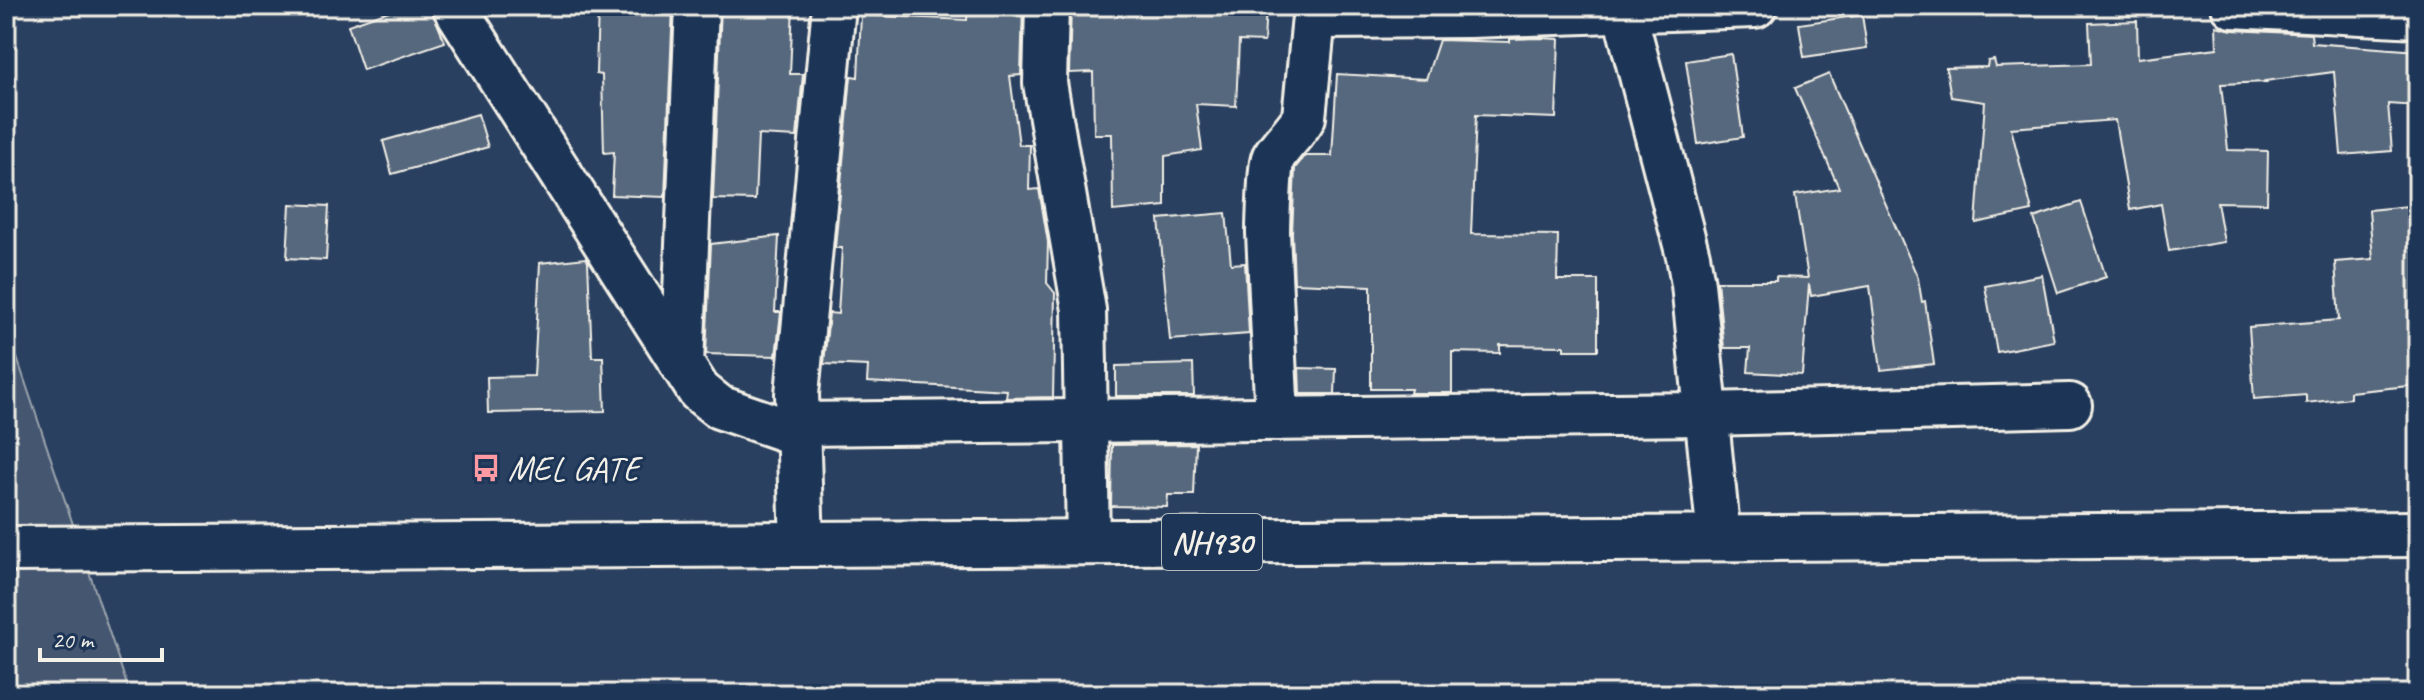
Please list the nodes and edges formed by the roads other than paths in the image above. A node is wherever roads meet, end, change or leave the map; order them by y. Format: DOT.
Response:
graph roads {
  1 [pos="454,6"];
  2 [pos="697,6"];
  3 [pos="834,6"];
  4 [pos="1047,6"];
  5 [pos="1755,6"];
  6 [pos="2233,6"];
  7 [pos="1623,9"];
  8 [pos="1313,11"];
  9 [pos="2418,16"];
  10 [pos="682,365"];
  11 [pos="2070,405"];
  12 [pos="1706,414"];
  13 [pos="1277,419"];
  14 [pos="1087,421"];
  15 [pos="797,429"];
  16 [pos="2418,534"];
  17 [pos="1719,538"];
  18 [pos="1088,543"];
  19 [pos="802,545"];
  20 [pos="6,549"];
  1 -- 10 [label="street"];
  2 -- 10 [label="street"];
  3 -- 15 [label="street"];
  4 -- 14 [label="street"];
  5 -- 7 [label="street"];
  6 -- 9 [label="street"];
  7 -- 8 [label="street"];
  7 -- 12 [label="street"];
  8 -- 13 [label="street"];
  10 -- 15 [label="street"];
  11 -- 12 [label="street"];
  12 -- 13 [label="street"];
  12 -- 17 [label="street"];
  13 -- 14 [label="street"];
  14 -- 15 [label="street"];
  14 -- 18 [label="street"];
  15 -- 19 [label="street"];
  16 -- 17 [label="highway, NH930"];
  17 -- 18 [label="highway, NH930"];
  18 -- 19 [label="highway, NH930"];
  19 -- 20 [label="highway, NH930"];
}
